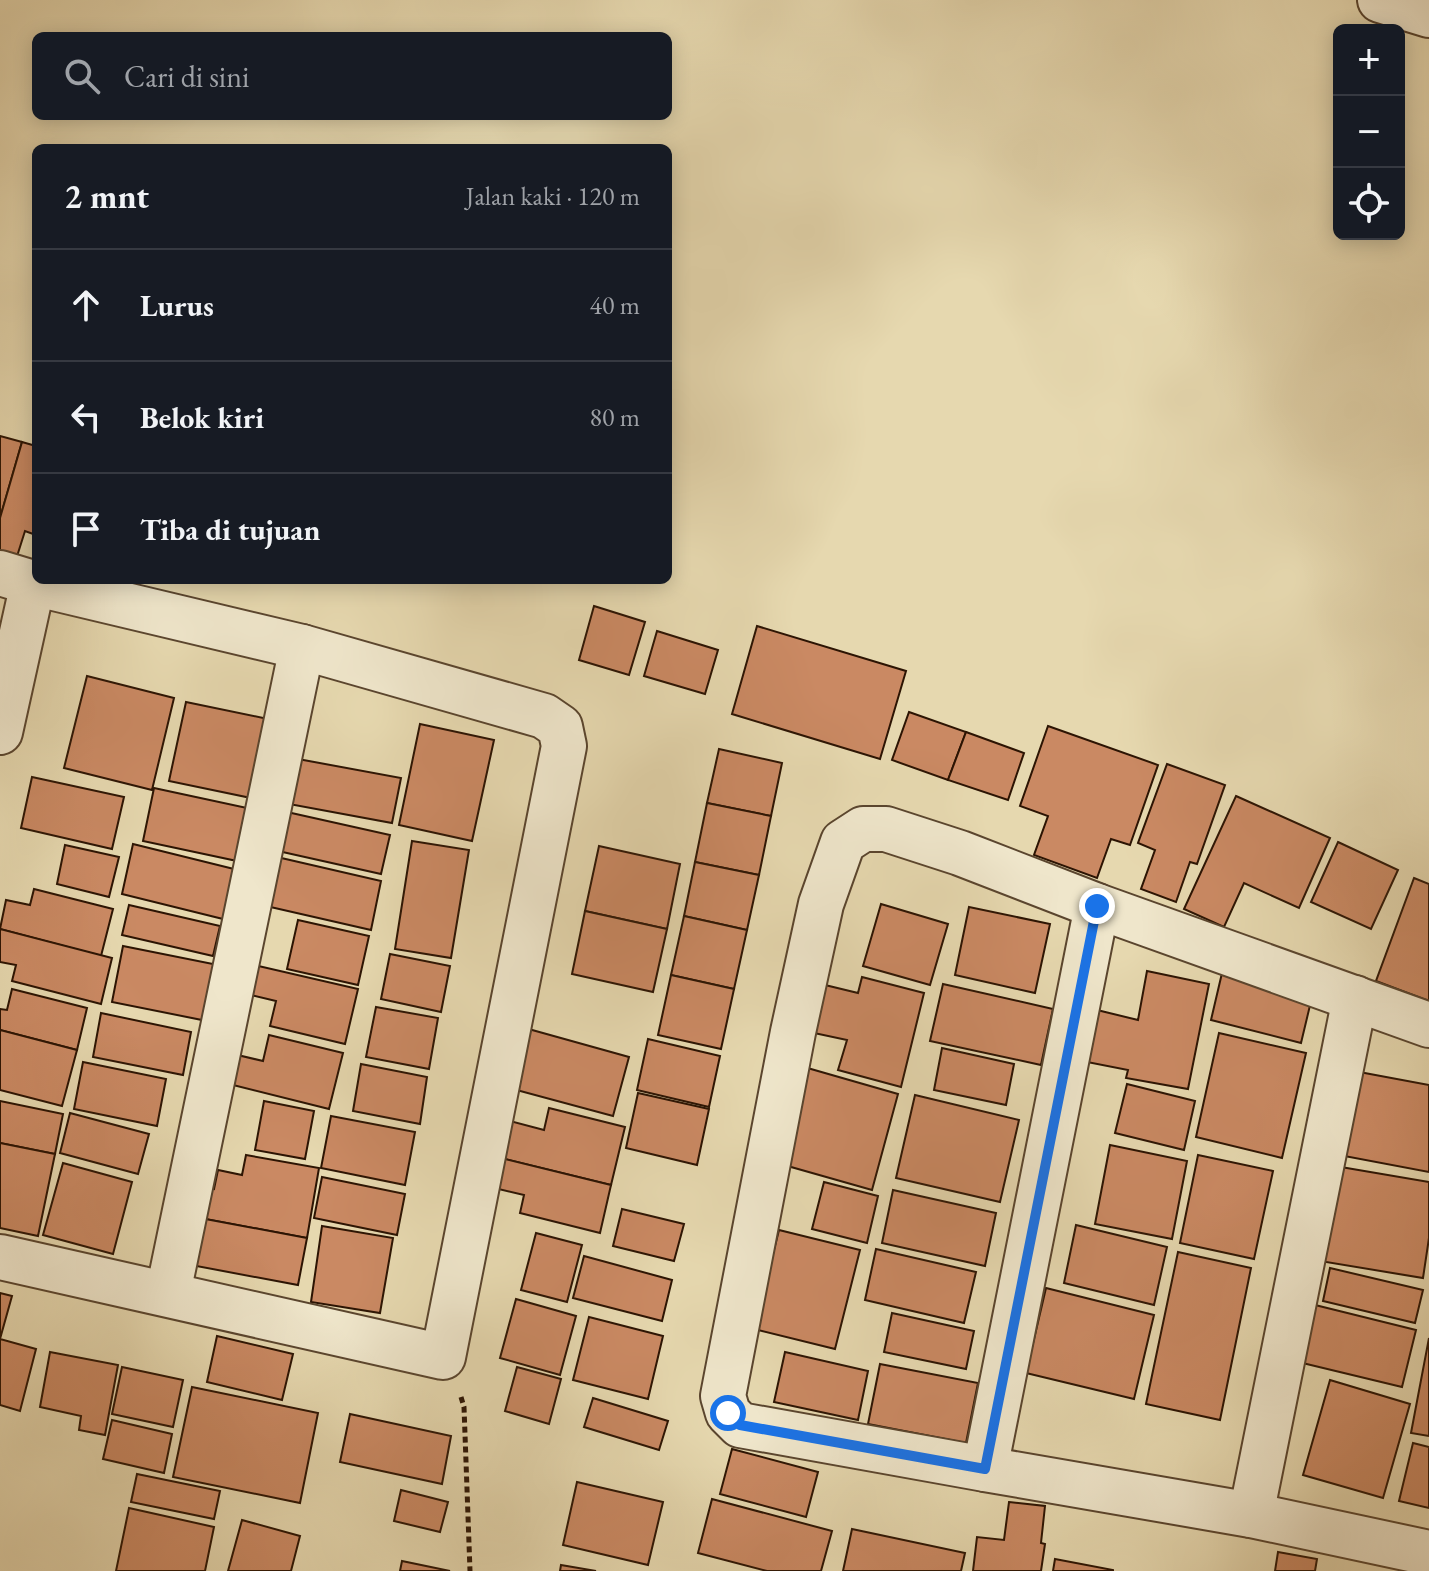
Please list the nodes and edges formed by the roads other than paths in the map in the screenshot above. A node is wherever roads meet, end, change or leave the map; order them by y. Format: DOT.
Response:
graph roads {
  1 [pos="1380,0"];
  2 [pos="1429,15"];
  3 [pos="16,578"];
  4 [pos="41,584"];
  5 [pos="302,647"];
  6 [pos="0,732"];
  7 [pos="1097,906"];
  8 [pos="1355,998"];
  9 [pos="1429,1025"];
  10 [pos="0,1257"];
  11 [pos="168,1293"];
  12 [pos="985,1469"];
  13 [pos="1251,1515"];
  14 [pos="1429,1553"];
  1 -- 2 [label="street"];
  3 -- 6 [label="street"];
  4 -- 5 [label="street"];
  5 -- 11 [label="street"];
  5 -- 11 [label="street"];
  7 -- 8 [label="street"];
  7 -- 12 [label="street"];
  7 -- 12 [label="street"];
  8 -- 9 [label="street"];
  8 -- 13 [label="street"];
  10 -- 11 [label="street"];
  12 -- 13 [label="street"];
  13 -- 14 [label="street"];
}
